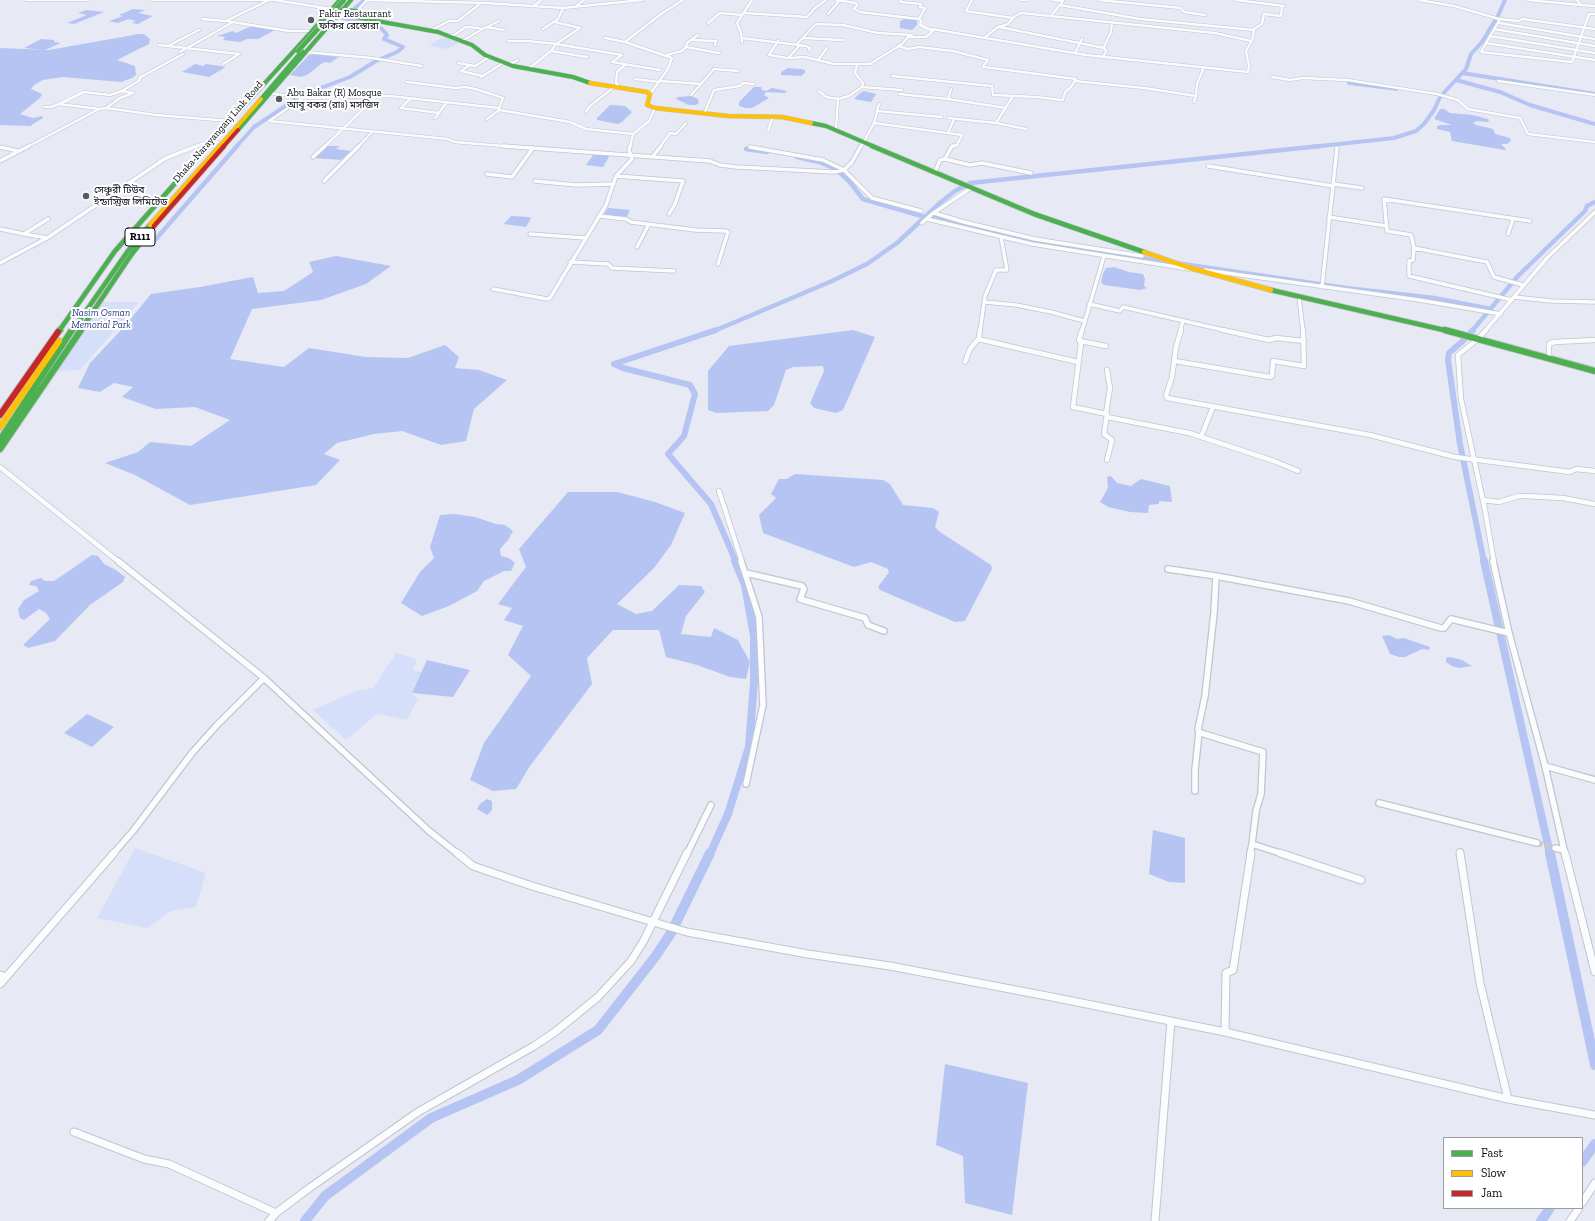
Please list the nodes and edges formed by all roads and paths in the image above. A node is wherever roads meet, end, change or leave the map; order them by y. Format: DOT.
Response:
graph roads {
  1 [pos="26,0"];
  2 [pos="87,0"];
  3 [pos="152,0"];
  4 [pos="269,0"];
  5 [pos="275,0"];
  6 [pos="289,0"];
  7 [pos="340,0"];
  8 [pos="344,0"];
  9 [pos="347,0"];
  10 [pos="351,0"];
  11 [pos="490,0"];
  12 [pos="541,0"];
  13 [pos="584,0"];
  14 [pos="642,0"];
  15 [pos="682,0"];
  16 [pos="752,0"];
  17 [pos="826,0"];
  18 [pos="836,0"];
  19 [pos="840,0"];
  20 [pos="900,0"];
  21 [pos="972,0"];
  22 [pos="1021,0"];
  23 [pos="1026,0"];
  24 [pos="1052,0"];
  25 [pos="1098,0"];
  26 [pos="1236,0"];
  27 [pos="1419,0"];
  28 [pos="1528,0"];
  29 [pos="1577,0"];
  30 [pos="852,1"];
  31 [pos="285,2"];
  32 [pos="481,3"];
  33 [pos="486,3"];
  34 [pos="1060,5"];
  35 [pos="1581,5"];
  36 [pos="534,6"];
  37 [pos="1595,6"];
  38 [pos="563,8"];
  39 [pos="572,8"];
  40 [pos="331,10"];
  41 [pos="350,11"];
  42 [pos="743,14"];
  43 [pos="828,14"];
  44 [pos="1595,14"];
  45 [pos="1205,15"];
  46 [pos="1051,16"];
  47 [pos="1119,16"];
  48 [pos="1013,18"];
  49 [pos="202,19"];
  50 [pos="919,19"];
  51 [pos="1500,19"];
  52 [pos="226,21"];
  53 [pos="499,21"];
  54 [pos="233,22"];
  55 [pos="555,22"];
  56 [pos="1114,22"];
  57 [pos="708,23"];
  58 [pos="1499,23"];
  59 [pos="486,27"];
  60 [pos="998,27"];
  61 [pos="480,28"];
  62 [pos="1584,28"];
  63 [pos="543,29"];
  64 [pos="932,29"];
  65 [pos="1494,29"];
  66 [pos="1595,29"];
  67 [pos="199,30"];
  68 [pos="432,30"];
  69 [pos="504,30"];
  70 [pos="1254,30"];
  71 [pos="312,31"];
  72 [pos="698,35"];
  73 [pos="446,36"];
  74 [pos="917,36"];
  75 [pos="1490,36"];
  76 [pos="1580,36"];
  77 [pos="605,38"];
  78 [pos="742,38"];
  79 [pos="803,38"];
  80 [pos="984,38"];
  81 [pos="1082,39"];
  82 [pos="1595,39"];
  83 [pos="692,40"];
  84 [pos="842,40"];
  85 [pos="462,41"];
  86 [pos="508,41"];
  87 [pos="778,41"];
  88 [pos="1251,41"];
  89 [pos="625,42"];
  90 [pos="742,42"];
  91 [pos="1486,42"];
  92 [pos="1578,42"];
  93 [pos="556,44"];
  94 [pos="1080,44"];
  95 [pos="159,45"];
  96 [pos="715,45"];
  97 [pos="798,45"];
  98 [pos="168,46"];
  99 [pos="898,46"];
  100 [pos="1595,46"];
  101 [pos="686,47"];
  102 [pos="186,48"];
  103 [pos="827,48"];
  104 [pos="1104,48"];
  105 [pos="809,50"];
  106 [pos="1576,50"];
  107 [pos="551,51"];
  108 [pos="719,53"];
  109 [pos="1075,53"];
  110 [pos="1595,53"];
  111 [pos="297,55"];
  112 [pos="667,56"];
  113 [pos="1574,56"];
  114 [pos="489,57"];
  115 [pos="587,57"];
  116 [pos="1103,57"];
  117 [pos="788,58"];
  118 [pos="518,60"];
  119 [pos="818,60"];
  120 [pos="1595,60"];
  121 [pos="458,63"];
  122 [pos="223,64"];
  123 [pos="505,64"];
  124 [pos="626,64"];
  125 [pos="470,65"];
  126 [pos="858,65"];
  127 [pos="422,66"];
  128 [pos="1204,67"];
  129 [pos="527,70"];
  130 [pos="660,70"];
  131 [pos="738,71"];
  132 [pos="892,76"];
  133 [pos="1272,77"];
  134 [pos="635,79"];
  135 [pos="660,81"];
  136 [pos="1075,81"];
  137 [pos="1498,81"];
  138 [pos="407,82"];
  139 [pos="701,84"];
  140 [pos="754,84"];
  141 [pos="616,87"];
  142 [pos="862,87"];
  143 [pos="951,89"];
  144 [pos="902,90"];
  145 [pos="122,91"];
  146 [pos="819,91"];
  147 [pos="270,93"];
  148 [pos="650,94"];
  149 [pos="899,94"];
  150 [pos="691,95"];
  151 [pos="1595,95"];
  152 [pos="377,96"];
  153 [pos="1013,96"];
  154 [pos="1196,96"];
  155 [pos="303,98"];
  156 [pos="410,98"];
  157 [pos="838,99"];
  158 [pos="948,99"];
  159 [pos="447,102"];
  160 [pos="1194,102"];
  161 [pos="59,104"];
  162 [pos="878,104"];
  163 [pos="45,107"];
  164 [pos="106,108"];
  165 [pos="655,108"];
  166 [pos="1006,108"];
  167 [pos="99,109"];
  168 [pos="499,109"];
  169 [pos="877,111"];
  170 [pos="586,112"];
  171 [pos="439,114"];
  172 [pos="704,114"];
  173 [pos="773,116"];
  174 [pos="942,117"];
  175 [pos="435,118"];
  176 [pos="948,118"];
  177 [pos="487,119"];
  178 [pos="954,119"];
  179 [pos="230,121"];
  180 [pos="686,123"];
  181 [pos="874,123"];
  182 [pos="996,123"];
  183 [pos="342,128"];
  184 [pos="836,129"];
  185 [pos="1026,129"];
  186 [pos="768,131"];
  187 [pos="372,132"];
  188 [pos="948,133"];
  189 [pos="633,134"];
  190 [pos="865,141"];
  191 [pos="214,142"];
  192 [pos="1595,142"];
  193 [pos="0,147"];
  194 [pos="750,147"];
  195 [pos="533,148"];
  196 [pos="1337,148"];
  197 [pos="18,151"];
  198 [pos="632,155"];
  199 [pos="653,156"];
  200 [pos="313,157"];
  201 [pos="945,159"];
  202 [pos="0,161"];
  203 [pos="1208,166"];
  204 [pos="843,170"];
  205 [pos="935,172"];
  206 [pos="1031,173"];
  207 [pos="487,174"];
  208 [pos="616,176"];
  209 [pos="324,181"];
  210 [pos="535,181"];
  211 [pos="614,184"];
  212 [pos="1333,185"];
  213 [pos="969,187"];
  214 [pos="1362,188"];
  215 [pos="921,211"];
  216 [pos="1595,212"];
  217 [pos="933,213"];
  218 [pos="669,214"];
  219 [pos="599,216"];
  220 [pos="1328,217"];
  221 [pos="928,218"];
  222 [pos="48,219"];
  223 [pos="1513,219"];
  224 [pos="1530,221"];
  225 [pos="922,223"];
  226 [pos="649,224"];
  227 [pos="1386,226"];
  228 [pos="0,229"];
  229 [pos="24,234"];
  230 [pos="530,234"];
  231 [pos="1508,234"];
  232 [pos="1001,237"];
  233 [pos="47,238"];
  234 [pos="585,238"];
  235 [pos="637,247"];
  236 [pos="1414,248"];
  237 [pos="1104,256"];
  238 [pos="1142,256"];
  239 [pos="0,262"];
  240 [pos="570,262"];
  241 [pos="718,264"];
  242 [pos="1190,268"];
  243 [pos="674,271"];
  244 [pos="1521,284"];
  245 [pos="1323,285"];
  246 [pos="493,289"];
  247 [pos="1299,297"];
  248 [pos="1511,298"];
  249 [pos="985,302"];
  250 [pos="1595,302"];
  251 [pos="1089,304"];
  252 [pos="1501,314"];
  253 [pos="1084,321"];
  254 [pos="1183,321"];
  255 [pos="978,339"];
  256 [pos="1478,339"];
  257 [pos="1595,340"];
  258 [pos="1304,341"];
  259 [pos="1080,342"];
  260 [pos="1106,346"];
  261 [pos="1548,357"];
  262 [pos="1175,361"];
  263 [pos="965,362"];
  264 [pos="1078,362"];
  265 [pos="1108,370"];
  266 [pos="1595,371"];
  267 [pos="1213,408"];
  268 [pos="0,415"];
  269 [pos="1107,415"];
  270 [pos="0,427"];
  271 [pos="1201,437"];
  272 [pos="0,440"];
  273 [pos="0,449"];
  274 [pos="1473,459"];
  275 [pos="1107,460"];
  276 [pos="0,467"];
  277 [pos="1298,471"];
  278 [pos="1595,471"];
  279 [pos="719,491"];
  280 [pos="1483,500"];
  281 [pos="1595,504"];
  282 [pos="1168,569"];
  283 [pos="746,573"];
  284 [pos="1216,576"];
  285 [pos="884,631"];
  286 [pos="1508,633"];
  287 [pos="264,678"];
  288 [pos="1199,732"];
  289 [pos="1545,766"];
  290 [pos="1595,780"];
  291 [pos="746,784"];
  292 [pos="1196,791"];
  293 [pos="1379,803"];
  294 [pos="711,805"];
  295 [pos="1537,843"];
  296 [pos="1252,844"];
  297 [pos="1555,848"];
  298 [pos="1564,850"];
  299 [pos="1460,852"];
  300 [pos="1361,880"];
  301 [pos="656,923"];
  302 [pos="1593,953"];
  303 [pos="1595,972"];
  304 [pos="3,976"];
  305 [pos="0,984"];
  306 [pos="1170,1021"];
  307 [pos="1225,1032"];
  308 [pos="1508,1099"];
  309 [pos="1592,1114"];
  310 [pos="74,1132"];
  311 [pos="1595,1183"];
  312 [pos="1583,1201"];
  313 [pos="1578,1209"];
  314 [pos="276,1213"];
  315 [pos="269,1221"];
  316 [pos="1154,1221"];
  317 [pos="1570,1221"];
  1 -- 2 [label="street"];
  3 -- 4 [label="street"];
  4 -- 5 [label="street"];
  4 -- 52 [label="street"];
  5 -- 31 [label="street"];
  6 -- 31 [label="street"];
  7 -- 40 [label="street"];
  8 -- 111 [label="street, Dhaka-Narayanganj Link Road / R111, bridge"];
  9 -- 111 [label="street, Dhaka-Narayanganj Link Road / R111, bridge"];
  10 -- 41 [label="street"];
  11 -- 33 [label="street"];
  12 -- 36 [label="street"];
  13 -- 39 [label="street"];
  14 -- 39 [label="street"];
  15 -- 89 [label="street"];
  16 -- 42 [label="street"];
  17 -- 42 [label="street"];
  18 -- 19 [label="street"];
  19 -- 30 [label="street"];
  19 -- 43 [label="street"];
  20 -- 50 [label="street"];
  21 -- 48 [label="street"];
  22 -- 23 [label="street"];
  24 -- 34 [label="street"];
  25 -- 45 [label="street"];
  26 -- 70 [label="street"];
  27 -- 51 [label="street"];
  28 -- 35 [label="street"];
  29 -- 35 [label="street"];
  30 -- 50 [label="street"];
  31 -- 40 [label="street"];
  32 -- 33 [label="street"];
  32 -- 41 [label="street"];
  32 -- 68 [label="street"];
  33 -- 36 [label="street"];
  34 -- 46 [label="street"];
  34 -- 47 [label="street"];
  35 -- 37 [label="street"];
  36 -- 38 [label="street"];
  38 -- 39 [label="street"];
  38 -- 55 [label="street"];
  40 -- 41 [label="street"];
  40 -- 71 [label="street"];
  41 -- 68 [label="street"];
  41 -- 111 [label="street"];
  42 -- 57 [label="street"];
  42 -- 78 [label="street"];
  44 -- 62 [label="street"];
  46 -- 48 [label="street"];
  46 -- 56 [label="street"];
  47 -- 56 [label="street"];
  47 -- 70 [label="street"];
  48 -- 60 [label="street"];
  49 -- 52 [label="street"];
  50 -- 64 [label="street"];
  51 -- 58 [label="street"];
  51 -- 62 [label="street"];
  52 -- 54 [label="street"];
  53 -- 59 [label="street"];
  54 -- 71 [label="street"];
  54 -- 102 [label="street"];
  55 -- 63 [label="street"];
  55 -- 93 [label="street"];
  56 -- 88 [label="street"];
  56 -- 104 [label="street"];
  58 -- 65 [label="street"];
  58 -- 76 [label="street"];
  59 -- 69 [label="street"];
  59 -- 85 [label="street"];
  60 -- 80 [label="street"];
  60 -- 94 [label="street"];
  61 -- 73 [label="street"];
  62 -- 66 [label="street"];
  62 -- 76 [label="street"];
  64 -- 74 [label="street"];
  64 -- 80 [label="street"];
  65 -- 75 [label="street"];
  65 -- 92 [label="street"];
  67 -- 98 [label="street"];
  68 -- 73 [label="street"];
  70 -- 88 [label="street"];
  71 -- 111 [label="street"];
  72 -- 83 [label="street"];
  73 -- 85 [label="street"];
  74 -- 79 [label="street"];
  74 -- 99 [label="street"];
  75 -- 91 [label="street"];
  75 -- 106 [label="street"];
  76 -- 82 [label="street"];
  76 -- 92 [label="street"];
  77 -- 89 [label="street"];
  78 -- 87 [label="street"];
  78 -- 90 [label="street"];
  79 -- 84 [label="street"];
  79 -- 97 [label="street"];
  80 -- 109 [label="street"];
  81 -- 94 [label="street"];
  83 -- 96 [label="street"];
  83 -- 101 [label="street"];
  85 -- 114 [label="street"];
  86 -- 93 [label="street"];
  87 -- 97 [label="street"];
  87 -- 117 [label="street"];
  88 -- 128 [label="street"];
  89 -- 112 [label="street"];
  91 -- 113 [label="street"];
  91 -- 113 [label="street"];
  92 -- 100 [label="street"];
  92 -- 106 [label="street"];
  93 -- 107 [label="street"];
  93 -- 124 [label="street"];
  94 -- 104 [label="street"];
  94 -- 109 [label="street"];
  95 -- 98 [label="street"];
  97 -- 105 [label="street"];
  97 -- 117 [label="street"];
  98 -- 102 [label="street"];
  99 -- 126 [label="street"];
  99 -- 136 [label="street"];
  101 -- 108 [label="street"];
  101 -- 112 [label="street"];
  102 -- 122 [label="street"];
  102 -- 145 [label="street"];
  103 -- 119 [label="street"];
  104 -- 116 [label="street"];
  106 -- 110 [label="street"];
  106 -- 113 [label="street"];
  107 -- 115 [label="street"];
  107 -- 129 [label="street"];
  109 -- 116 [label="street"];
  111 -- 127 [label="street"];
  111 -- 147 [label="street"];
  111 -- 179 [label="street"];
  111 -- 191 [label="street, Dhaka-Narayanganj Link Road / R111"];
  111 -- 272 [label="street, Dhaka-Narayanganj Link Road / R111"];
  112 -- 135 [label="street"];
  113 -- 120 [label="street"];
  114 -- 123 [label="street"];
  114 -- 125 [label="street"];
  116 -- 128 [label="street"];
  117 -- 119 [label="street"];
  118 -- 123 [label="street"];
  119 -- 126 [label="street"];
  121 -- 125 [label="street"];
  123 -- 125 [label="street"];
  123 -- 129 [label="street"];
  124 -- 130 [label="street"];
  124 -- 141 [label="street"];
  126 -- 142 [label="street"];
  128 -- 154 [label="street"];
  129 -- 141 [label="street"];
  131 -- 139 [label="street"];
  132 -- 153 [label="street"];
  133 -- 192 [label="street"];
  134 -- 135 [label="street"];
  135 -- 139 [label="street"];
  135 -- 148 [label="street"];
  136 -- 153 [label="street"];
  136 -- 154 [label="street"];
  137 -- 151 [label="street"];
  138 -- 168 [label="street"];
  139 -- 150 [label="street"];
  140 -- 172 [label="street"];
  141 -- 148 [label="street"];
  141 -- 170 [label="street"];
  142 -- 144 [label="street"];
  142 -- 157 [label="street"];
  143 -- 158 [label="street"];
  145 -- 161 [label="street"];
  145 -- 164 [label="street"];
  146 -- 157 [label="street"];
  147 -- 155 [label="street"];
  147 -- 273 [label="street"];
  148 -- 165 [label="street"];
  149 -- 158 [label="street"];
  152 -- 155 [label="street"];
  152 -- 156 [label="street"];
  152 -- 183 [label="street"];
  153 -- 166 [label="street"];
  154 -- 160 [label="street"];
  155 -- 183 [label="street"];
  156 -- 159 [label="street"];
  156 -- 171 [label="street"];
  157 -- 184 [label="street"];
  158 -- 166 [label="street"];
  159 -- 168 [label="street"];
  159 -- 171 [label="street"];
  161 -- 163 [label="street"];
  161 -- 167 [label="street"];
  162 -- 169 [label="street"];
  164 -- 167 [label="street"];
  164 -- 179 [label="street"];
  165 -- 172 [label="street"];
  165 -- 189 [label="street"];
  166 -- 182 [label="street"];
  167 -- 197 [label="street"];
  168 -- 177 [label="street"];
  168 -- 189 [label="street"];
  169 -- 174 [label="street"];
  169 -- 181 [label="street"];
  171 -- 175 [label="street"];
  172 -- 173 [label="street"];
  173 -- 184 [label="street"];
  173 -- 186 [label="street"];
  176 -- 178 [label="street"];
  178 -- 182 [label="street"];
  178 -- 188 [label="street"];
  179 -- 191 [label="street"];
  180 -- 199 [label="street"];
  181 -- 188 [label="street"];
  181 -- 190 [label="street"];
  182 -- 185 [label="street"];
  183 -- 187 [label="street"];
  183 -- 200 [label="street"];
  184 -- 190 [label="street"];
  187 -- 195 [label="street"];
  187 -- 209 [label="street"];
  188 -- 201 [label="street"];
  189 -- 198 [label="street"];
  190 -- 204 [label="street"];
  190 -- 205 [label="street"];
  191 -- 233 [label="street"];
  191 -- 268 [label="street"];
  191 -- 270 [label="street, Dhaka-Narayanganj Link Road / R111"];
  193 -- 197 [label="street"];
  194 -- 204 [label="street"];
  195 -- 198 [label="street"];
  195 -- 207 [label="street"];
  196 -- 212 [label="street"];
  197 -- 202 [label="street"];
  198 -- 199 [label="street"];
  198 -- 208 [label="street"];
  199 -- 204 [label="street"];
  201 -- 205 [label="street"];
  201 -- 206 [label="street"];
  203 -- 212 [label="street"];
  204 -- 215 [label="street"];
  205 -- 213 [label="street"];
  208 -- 211 [label="street"];
  208 -- 218 [label="street"];
  210 -- 211 [label="street"];
  211 -- 219 [label="street"];
  212 -- 214 [label="street"];
  212 -- 220 [label="street"];
  213 -- 217 [label="street"];
  213 -- 242 [label="street"];
  216 -- 244 [label="street"];
  217 -- 221 [label="street"];
  217 -- 238 [label="street"];
  219 -- 226 [label="street"];
  219 -- 234 [label="street"];
  220 -- 227 [label="street"];
  220 -- 245 [label="street"];
  221 -- 225 [label="street"];
  221 -- 232 [label="street"];
  222 -- 229 [label="street"];
  223 -- 224 [label="street"];
  223 -- 227 [label="street"];
  223 -- 231 [label="street"];
  226 -- 235 [label="street"];
  226 -- 241 [label="street"];
  227 -- 236 [label="street"];
  228 -- 229 [label="street"];
  229 -- 233 [label="street"];
  230 -- 234 [label="street"];
  232 -- 237 [label="street"];
  232 -- 249 [label="street"];
  233 -- 239 [label="street"];
  234 -- 240 [label="street"];
  236 -- 244 [label="street"];
  236 -- 248 [label="street"];
  237 -- 242 [label="street"];
  237 -- 251 [label="street"];
  240 -- 243 [label="street"];
  240 -- 246 [label="street"];
  242 -- 245 [label="street"];
  242 -- 247 [label="street"];
  244 -- 248 [label="street"];
  245 -- 252 [label="street"];
  247 -- 256 [label="street"];
  247 -- 258 [label="street"];
  248 -- 250 [label="street"];
  248 -- 252 [label="street"];
  249 -- 253 [label="street"];
  249 -- 255 [label="street"];
  251 -- 253 [label="street"];
  251 -- 254 [label="street"];
  252 -- 256 [label="street"];
  253 -- 259 [label="street"];
  254 -- 258 [label="street"];
  254 -- 262 [label="street"];
  255 -- 263 [label="street"];
  255 -- 264 [label="street"];
  256 -- 261 [label="street"];
  256 -- 274 [label="street"];
  257 -- 261 [label="street"];
  258 -- 262 [label="street"];
  259 -- 260 [label="street"];
  259 -- 264 [label="street"];
  261 -- 266 [label="street"];
  262 -- 267 [label="street"];
  264 -- 269 [label="street"];
  265 -- 269 [label="street"];
  267 -- 271 [label="street"];
  267 -- 274 [label="street"];
  269 -- 271 [label="street"];
  269 -- 275 [label="street"];
  271 -- 277 [label="street"];
  274 -- 278 [label="street"];
  274 -- 280 [label="street"];
  276 -- 287 [label="street"];
  279 -- 283 [label="street"];
  280 -- 281 [label="street"];
  280 -- 286 [label="street"];
  282 -- 284 [label="street"];
  283 -- 285 [label="street"];
  283 -- 291 [label="street"];
  284 -- 286 [label="street"];
  284 -- 288 [label="street"];
  286 -- 289 [label="street"];
  287 -- 301 [label="street"];
  287 -- 304 [label="street"];
  288 -- 292 [label="street"];
  288 -- 296 [label="street"];
  289 -- 290 [label="street"];
  289 -- 298 [label="street"];
  293 -- 295 [label="street"];
  294 -- 301 [label="street"];
  296 -- 300 [label="street"];
  296 -- 307 [label="street"];
  297 -- 298 [label="street"];
  298 -- 302 [label="street"];
  299 -- 308 [label="street"];
  301 -- 306 [label="street"];
  301 -- 314 [label="street"];
  302 -- 303 [label="street"];
  304 -- 305 [label="street"];
  306 -- 307 [label="street"];
  306 -- 316 [label="street"];
  307 -- 308 [label="street"];
  308 -- 309 [label="street"];
  310 -- 314 [label="street"];
  311 -- 312 [label="street"];
  313 -- 317 [label="street"];
  314 -- 315 [label="street"];
}
